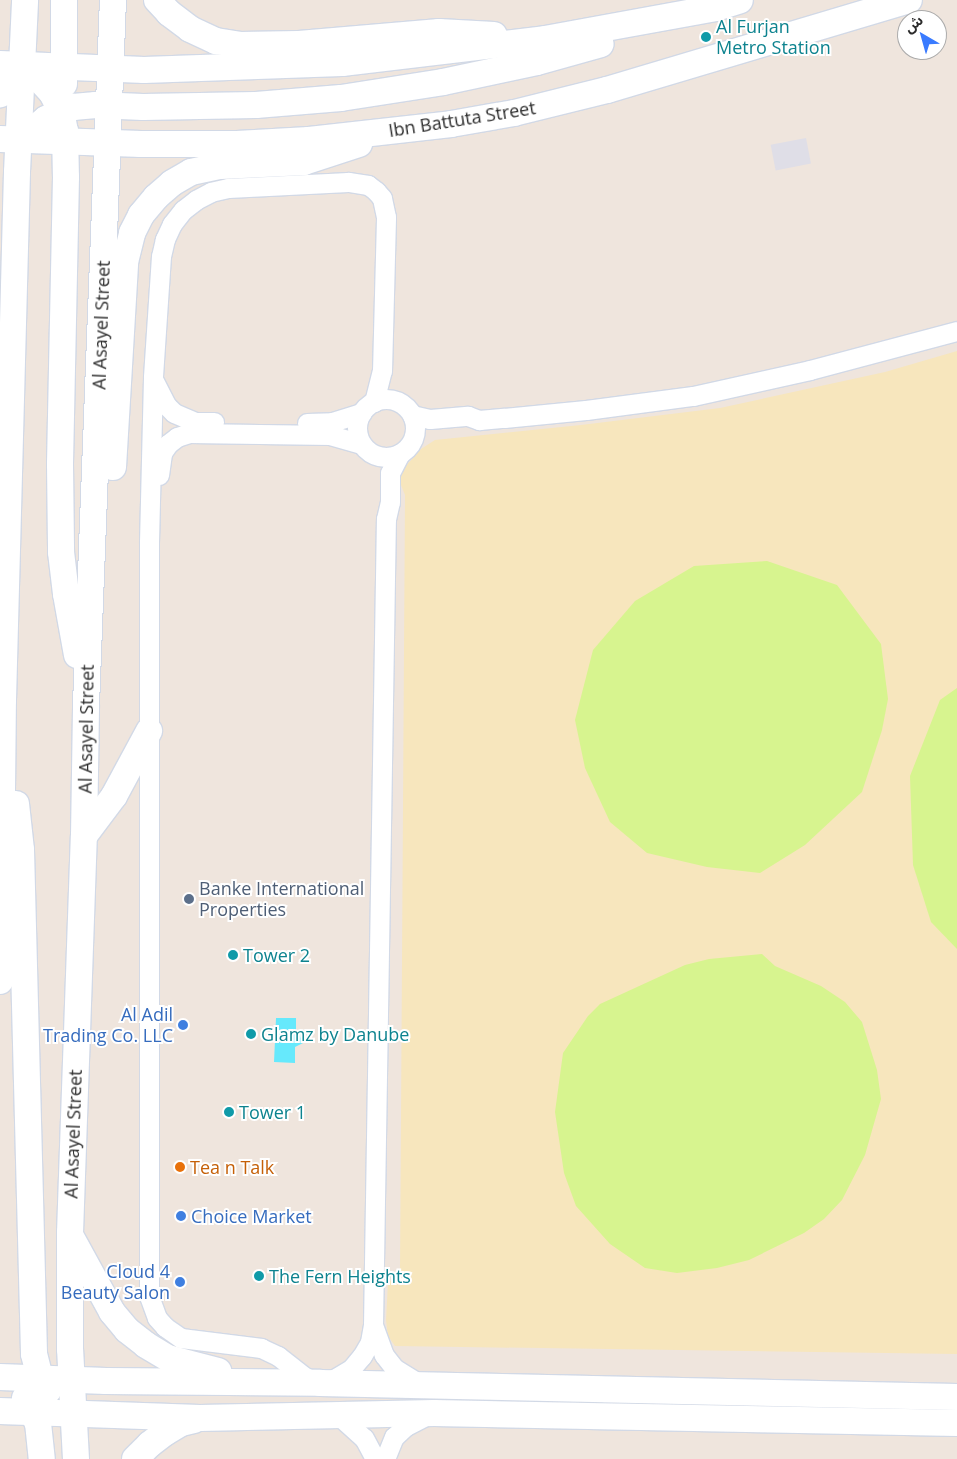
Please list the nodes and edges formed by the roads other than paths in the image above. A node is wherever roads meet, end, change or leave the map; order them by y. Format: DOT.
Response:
graph roads {
  1 [pos="26,0"];
  2 [pos="64,0"];
  3 [pos="113,0"];
  4 [pos="157,0"];
  5 [pos="740,0"];
  6 [pos="909,0"];
  7 [pos="716,8"];
  8 [pos="110,37"];
  9 [pos="545,38"];
  10 [pos="63,39"];
  11 [pos="63,66"];
  12 [pos="7,67"];
  13 [pos="109,68"];
  14 [pos="7,100"];
  15 [pos="65,104"];
  16 [pos="108,106"];
  17 [pos="138,107"];
  18 [pos="389,132"];
  19 [pos="10,140"];
  20 [pos="65,142"];
  21 [pos="106,143"];
  22 [pos="138,144"];
  23 [pos="18,172"];
  24 [pos="66,172"];
  25 [pos="0,313"];
  26 [pos="957,331"];
  27 [pos="12,366"];
  28 [pos="153,378"];
  29 [pos="368,407"];
  30 [pos="412,415"];
  31 [pos="479,420"];
  32 [pos="364,447"];
  33 [pos="406,447"];
  34 [pos="386,519"];
  35 [pos="149,543"];
  36 [pos="92,550"];
  37 [pos="86,705"];
  38 [pos="2,714"];
  39 [pos="149,731"];
  40 [pos="84,836"];
  41 [pos="0,981"];
  42 [pos="70,1234"];
  43 [pos="373,1325"];
  44 [pos="0,1378"];
  45 [pos="270,1382"];
  46 [pos="320,1383"];
  47 [pos="422,1385"];
  48 [pos="957,1397"];
  49 [pos="33,1398"];
  50 [pos="78,1413"];
  51 [pos="434,1413"];
  52 [pos="337,1414"];
  53 [pos="200,1418"];
  54 [pos="953,1425"];
  55 [pos="42,1459"];
  56 [pos="76,1459"];
  57 [pos="135,1459"];
  58 [pos="375,1459"];
  59 [pos="385,1459"];
  1 -- 12 [label="main road"];
  2 -- 10 [label="main road"];
  3 -- 8 [label="main road, Al Asayel Street"];
  4 -- 9 [label="main road"];
  5 -- 7 [label="main road"];
  6 -- 18 [label="main road, Ibn Battuta Street"];
  7 -- 9 [label="main road"];
  7 -- 17 [label="main road"];
  8 -- 10 [label="main road"];
  8 -- 13 [label="main road, Al Asayel Street"];
  9 -- 13 [label="main road"];
  10 -- 11 [label="main road"];
  11 -- 12 [label="main road"];
  11 -- 13 [label="main road"];
  11 -- 15 [label="main road"];
  12 -- 14 [label="main road"];
  12 -- 15 [label="main road"];
  13 -- 15 [label="main road"];
  13 -- 16 [label="main road, Al Asayel Street"];
  14 -- 15 [label="main road"];
  14 -- 19 [label="main road"];
  15 -- 16 [label="main road"];
  15 -- 19 [label="main road"];
  15 -- 20 [label="main road"];
  15 -- 21 [label="main road"];
  16 -- 17 [label="main road"];
  16 -- 21 [label="main road, Al Asayel Street"];
  17 -- 22 [label="main road"];
  18 -- 22 [label="main road, Ibn Battuta Street"];
  18 -- 36 [label="main road"];
  19 -- 20 [label="main road, Ibn Battuta Street"];
  19 -- 23 [label="main road"];
  20 -- 21 [label="main road, Ibn Battuta Street"];
  20 -- 24 [label="main road"];
  21 -- 22 [label="main road, Ibn Battuta Street"];
  21 -- 36 [label="main road, Al Asayel Street"];
  23 -- 24 [label="main road"];
  23 -- 27 [label="main road"];
  24 -- 37 [label="main road"];
  25 -- 27 [label="main road"];
  26 -- 31 [label="street"];
  27 -- 38 [label="main road"];
  28 -- 29 [label="street"];
  28 -- 29 [label="street"];
  28 -- 35 [label="street"];
  29 -- 30 [label="street"];
  29 -- 32 [label="street"];
  30 -- 31 [label="street"];
  30 -- 33 [label="street"];
  31 -- 33 [label="street"];
  32 -- 33 [label="street"];
  32 -- 34 [label="street"];
  32 -- 35 [label="street"];
  33 -- 34 [label="street"];
  34 -- 43 [label="street"];
  35 -- 39 [label="street"];
  36 -- 37 [label="main road, Al Asayel Street"];
  37 -- 40 [label="main road, Al Asayel Street"];
  38 -- 41 [label="main road"];
  38 -- 49 [label="main road"];
  39 -- 40 [label="main road"];
  39 -- 46 [label="street"];
  40 -- 42 [label="main road, Al Asayel Street"];
  42 -- 45 [label="main road"];
  42 -- 49 [label="main road, Al Asayel Street"];
  43 -- 46 [label="street"];
  43 -- 47 [label="street"];
  44 -- 49 [label="main road"];
  45 -- 46 [label="main road"];
  45 -- 49 [label="main road"];
  46 -- 47 [label="main road"];
  47 -- 48 [label="main road"];
  49 -- 50 [label="main road"];
  49 -- 50 [label="main road, Al Asayel Street"];
  49 -- 55 [label="main road"];
  50 -- 53 [label="main road"];
  50 -- 56 [label="main road, Al Asayel Street"];
  51 -- 52 [label="main road"];
  51 -- 54 [label="main road"];
  51 -- 59 [label="street"];
  52 -- 53 [label="main road"];
  52 -- 58 [label="street"];
  53 -- 57 [label="main road"];
}
